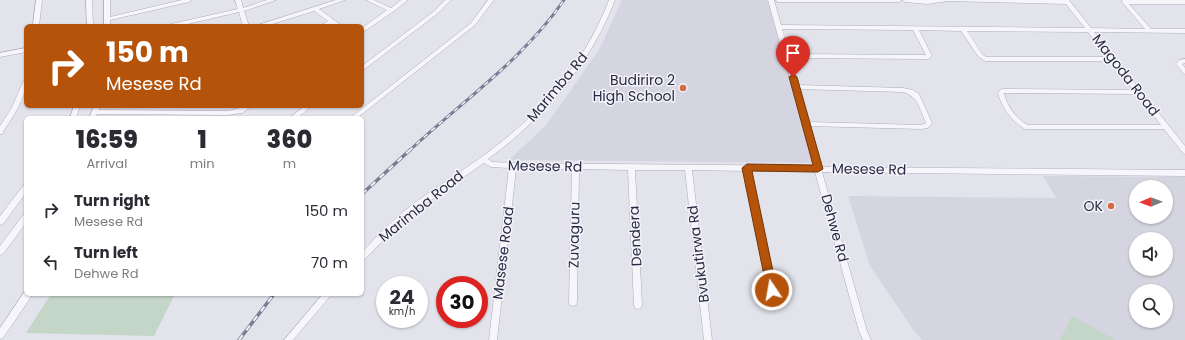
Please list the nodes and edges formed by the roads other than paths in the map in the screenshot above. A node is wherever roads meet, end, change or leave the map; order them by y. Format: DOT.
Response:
graph roads {
  1 [pos="39,0"];
  2 [pos="96,0"];
  3 [pos="107,0"];
  4 [pos="189,0"];
  5 [pos="238,0"];
  6 [pos="273,0"];
  7 [pos="342,0"];
  8 [pos="369,0"];
  9 [pos="405,0"];
  10 [pos="448,0"];
  11 [pos="491,0"];
  12 [pos="612,0"];
  13 [pos="771,0"];
  14 [pos="778,0"];
  15 [pos="899,0"];
  16 [pos="905,0"];
  17 [pos="946,0"];
  18 [pos="950,0"];
  19 [pos="89,1"];
  20 [pos="1066,1"];
  21 [pos="1124,1"];
  22 [pos="1185,2"];
  23 [pos="314,9"];
  24 [pos="241,10"];
  25 [pos="392,10"];
  26 [pos="108,19"];
  27 [pos="331,22"];
  28 [pos="36,24"];
  29 [pos="90,24"];
  30 [pos="107,24"];
  31 [pos="181,24"];
  32 [pos="245,24"];
  33 [pos="266,24"];
  34 [pos="327,24"];
  35 [pos="335,24"];
  36 [pos="779,27"];
  37 [pos="915,28"];
  38 [pos="963,29"];
  39 [pos="1090,30"];
  40 [pos="364,31"];
  41 [pos="1150,31"];
  42 [pos="1185,31"];
  43 [pos="24,50"];
  44 [pos="0,55"];
  45 [pos="787,56"];
  46 [pos="1112,59"];
  47 [pos="1185,60"];
  48 [pos="364,67"];
  49 [pos="1185,72"];
  50 [pos="24,86"];
  51 [pos="796,87"];
  52 [pos="1138,92"];
  53 [pos="246,108"];
  54 [pos="306,108"];
  55 [pos="94,112"];
  56 [pos="295,116"];
  57 [pos="356,116"];
  58 [pos="806,124"];
  59 [pos="1166,127"];
  60 [pos="0,132"];
  61 [pos="1185,151"];
  62 [pos="483,159"];
  63 [pos="513,166"];
  64 [pos="576,167"];
  65 [pos="631,167"];
  66 [pos="688,168"];
  67 [pos="747,168"];
  68 [pos="818,169"];
  69 [pos="1185,173"];
  70 [pos="24,191"];
  71 [pos="24,220"];
  72 [pos="0,222"];
  73 [pos="0,252"];
  74 [pos="364,255"];
  75 [pos="27,296"];
  76 [pos="326,296"];
  77 [pos="573,302"];
  78 [pos="638,305"];
  79 [pos="775,305"];
  80 [pos="0,335"];
  81 [pos="288,340"];
  82 [pos="493,340"];
  83 [pos="708,340"];
  84 [pos="867,340"];
  1 -- 28 [label="street"];
  2 -- 19 [label="street"];
  3 -- 26 [label="street"];
  4 -- 26 [label="street"];
  5 -- 24 [label="street"];
  6 -- 24 [label="street"];
  7 -- 23 [label="street"];
  8 -- 25 [label="street"];
  9 -- 25 [label="street"];
  10 -- 48 [label="street"];
  11 -- 57 [label="street"];
  12 -- 62 [label="street, Marimba Rd"];
  13 -- 36 [label="street, Dehwe Rd"];
  14 -- 15 [label="street"];
  16 -- 17 [label="street"];
  18 -- 20 [label="street"];
  19 -- 29 [label="street"];
  20 -- 39 [label="street, Magoda Road"];
  21 -- 22 [label="street"];
  21 -- 41 [label="street"];
  23 -- 27 [label="street"];
  23 -- 33 [label="street"];
  24 -- 31 [label="street"];
  24 -- 32 [label="street"];
  25 -- 40 [label="street"];
  26 -- 30 [label="street"];
  27 -- 34 [label="street"];
  27 -- 35 [label="street"];
  36 -- 37 [label="street"];
  36 -- 45 [label="street, Dehwe Rd"];
  37 -- 38 [label="street"];
  37 -- 45 [label="street"];
  38 -- 39 [label="street"];
  38 -- 46 [label="street"];
  39 -- 41 [label="street"];
  39 -- 46 [label="street, Magoda Road"];
  41 -- 42 [label="street"];
  43 -- 44 [label="street"];
  45 -- 51 [label="street, Dehwe Rd"];
  46 -- 52 [label="street, Magoda Road"];
  47 -- 49 [label="street"];
  50 -- 60 [label="street"];
  51 -- 58 [label="street, Dehwe Rd"];
  51 -- 58 [label="street"];
  52 -- 59 [label="street, Magoda Road"];
  52 -- 59 [label="street"];
  53 -- 55 [label="street"];
  54 -- 56 [label="street"];
  58 -- 68 [label="street, Dehwe Rd"];
  59 -- 61 [label="street, Magoda Road"];
  62 -- 63 [label="street, Mesese Rd"];
  62 -- 74 [label="street, Marimba Road"];
  63 -- 64 [label="street, Mesese Rd"];
  63 -- 82 [label="street, Masese Road"];
  64 -- 65 [label="street, Mesese Rd"];
  64 -- 77 [label="street, Zuvaguru"];
  65 -- 66 [label="street, Mesese Rd"];
  65 -- 78 [label="street, Dendera"];
  66 -- 67 [label="street, Mesese Rd"];
  66 -- 83 [label="street, Bvukutirwa Rd"];
  67 -- 68 [label="street, Mesese Rd"];
  67 -- 79 [label="street"];
  68 -- 69 [label="street, Mesese Rd"];
  68 -- 84 [label="street, Dehwe Rd"];
  70 -- 72 [label="street"];
  71 -- 73 [label="street"];
  75 -- 80 [label="street"];
  76 -- 81 [label="street"];
}
